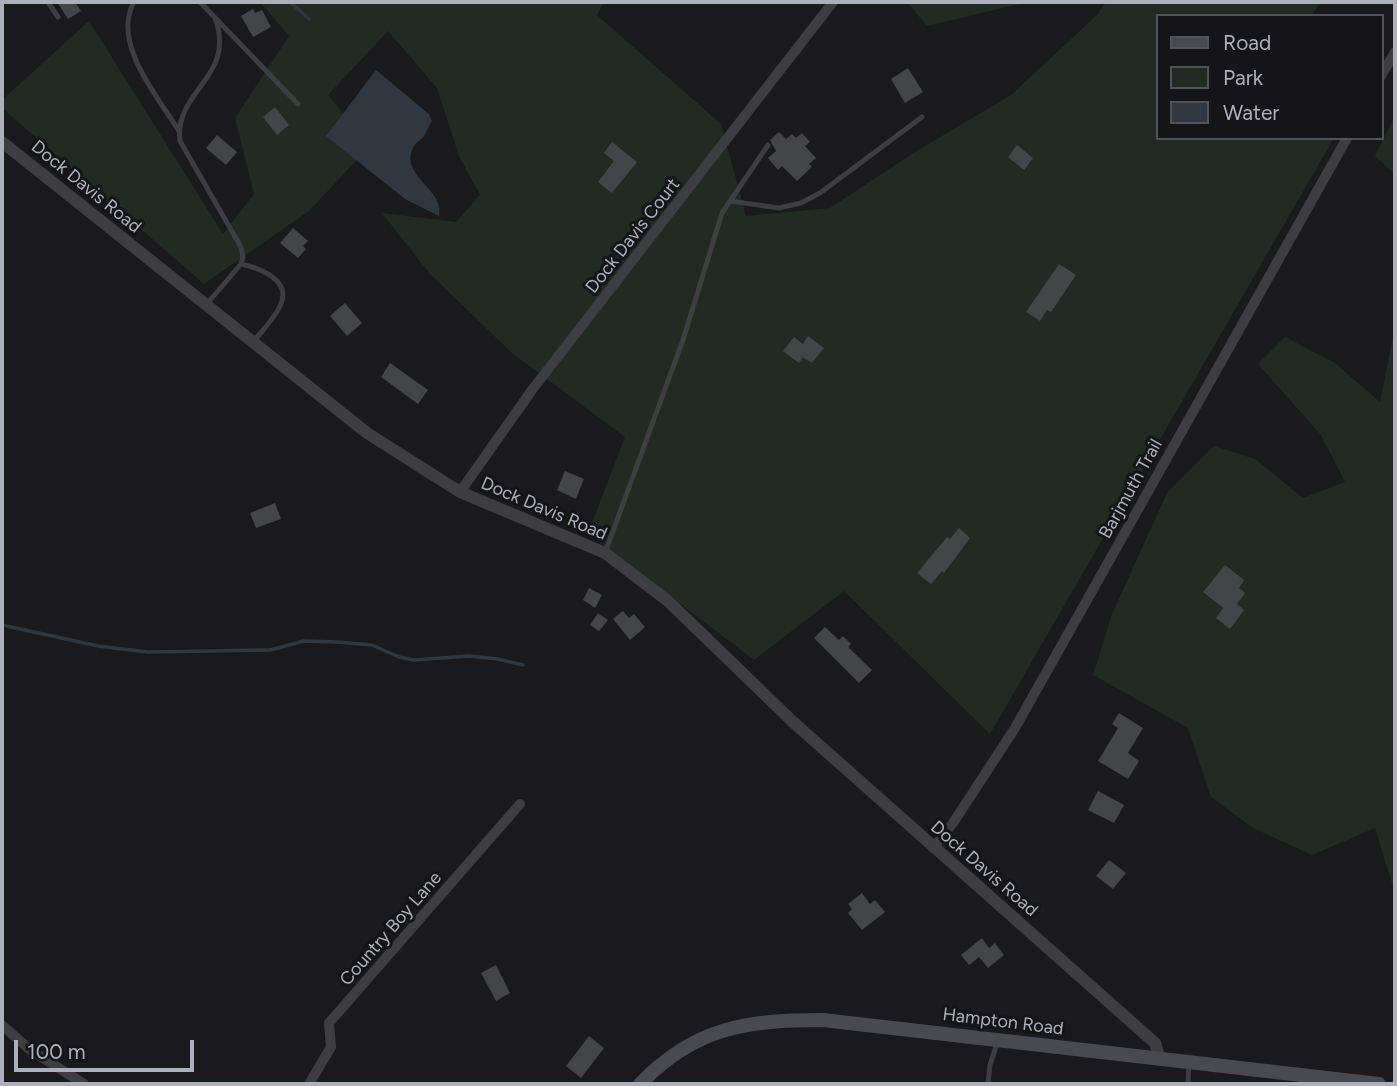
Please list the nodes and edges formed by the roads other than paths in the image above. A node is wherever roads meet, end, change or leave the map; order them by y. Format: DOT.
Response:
graph roads {
  1 [pos="48,2"];
  2 [pos="134,2"];
  3 [pos="200,2"];
  4 [pos="834,2"];
  5 [pos="58,17"];
  6 [pos="215,18"];
  7 [pos="1395,52"];
  8 [pos="1383,73"];
  9 [pos="298,104"];
  10 [pos="922,117"];
  11 [pos="179,131"];
  12 [pos="1345,140"];
  13 [pos="2,142"];
  14 [pos="768,145"];
  15 [pos="730,201"];
  16 [pos="241,264"];
  17 [pos="206,305"];
  18 [pos="253,342"];
  19 [pos="460,492"];
  20 [pos="605,553"];
  21 [pos="520,804"];
  22 [pos="933,848"];
  23 [pos="2,1025"];
  24 [pos="998,1040"];
  25 [pos="1160,1060"];
  26 [pos="1189,1063"];
  27 [pos="1270,1078"];
  28 [pos="84,1084"];
  29 [pos="309,1084"];
  30 [pos="640,1084"];
  31 [pos="988,1084"];
  32 [pos="1188,1084"];
  33 [pos="1379,1084"];
  1 -- 5 [label="lane"];
  2 -- 11 [label="lane"];
  3 -- 6 [label="lane"];
  4 -- 19 [label="street, Dock Davis Court"];
  6 -- 9 [label="lane"];
  6 -- 11 [label="lane"];
  7 -- 8 [label="street"];
  10 -- 15 [label="lane"];
  11 -- 16 [label="lane"];
  12 -- 22 [label="street, Barjmuth Trail"];
  13 -- 17 [label="street, Dock Davis Road"];
  14 -- 15 [label="lane"];
  15 -- 20 [label="lane"];
  16 -- 17 [label="lane"];
  16 -- 18 [label="lane"];
  17 -- 18 [label="street, Dock Davis Road"];
  18 -- 19 [label="street, Dock Davis Road"];
  19 -- 20 [label="street, Dock Davis Road"];
  20 -- 22 [label="street, Dock Davis Road"];
  21 -- 29 [label="street, Country Boy Lane"];
  22 -- 25 [label="street, Dock Davis Road"];
  23 -- 28 [label="street"];
  24 -- 25 [label="main road, Hampton Road"];
  24 -- 30 [label="main road, Hampton Road"];
  24 -- 31 [label="lane"];
  25 -- 26 [label="main road, Hampton Road"];
  26 -- 27 [label="main road, Hampton Road"];
  26 -- 32 [label="lane"];
  27 -- 33 [label="main road, Hampton Road"];
}
